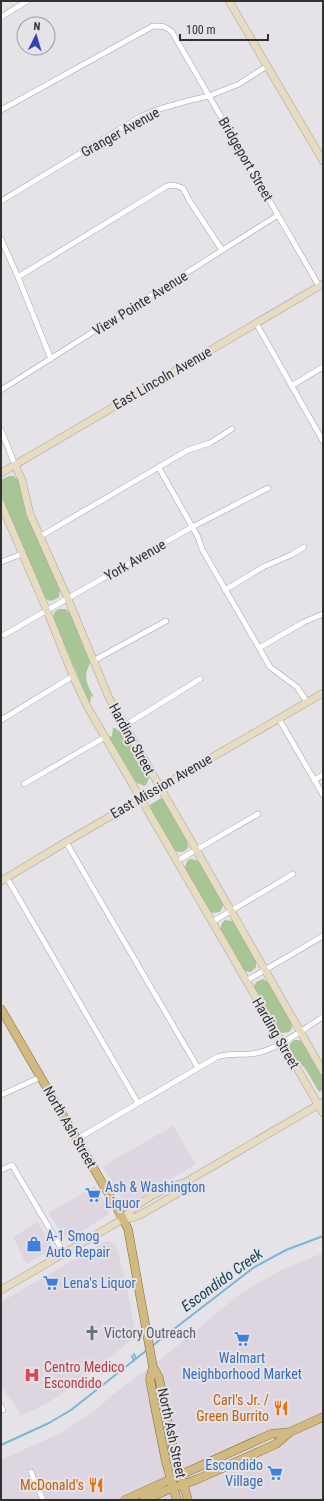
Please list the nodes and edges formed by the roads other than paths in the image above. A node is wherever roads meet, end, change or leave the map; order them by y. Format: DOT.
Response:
graph roads {
  1 [pos="26,1"];
  2 [pos="229,1"];
  3 [pos="1,17"];
  4 [pos="266,66"];
  5 [pos="209,96"];
  6 [pos="1,110"];
  7 [pos="323,161"];
  8 [pos="1,201"];
  9 [pos="278,215"];
  10 [pos="1,239"];
  11 [pos="222,250"];
  12 [pos="18,277"];
  13 [pos="321,285"];
  14 [pos="256,323"];
  15 [pos="51,359"];
  16 [pos="323,367"];
  17 [pos="291,386"];
  18 [pos="1,390"];
  19 [pos="232,429"];
  20 [pos="1,430"];
  21 [pos="323,441"];
  22 [pos="15,465"];
  23 [pos="159,468"];
  24 [pos="1,472"];
  25 [pos="268,488"];
  26 [pos="1,504"];
  27 [pos="192,527"];
  28 [pos="41,536"];
  29 [pos="304,547"];
  30 [pos="22,554"];
  31 [pos="1,562"];
  32 [pos="225,590"];
  33 [pos="68,599"];
  34 [pos="47,611"];
  35 [pos="323,614"];
  36 [pos="166,621"];
  37 [pos="4,635"];
  38 [pos="259,648"];
  39 [pos="93,661"];
  40 [pos="73,676"];
  41 [pos="200,680"];
  42 [pos="323,693"];
  43 [pos="307,702"];
  44 [pos="279,719"];
  45 [pos="1,720"];
  46 [pos="124,726"];
  47 [pos="105,737"];
  48 [pos="323,775"];
  49 [pos="314,780"];
  50 [pos="24,784"];
  51 [pos="159,787"];
  52 [pos="323,795"];
  53 [pos="141,798"];
  54 [pos="258,814"];
  55 [pos="66,842"];
  56 [pos="196,850"];
  57 [pos="177,861"];
  58 [pos="293,874"];
  59 [pos="4,880"];
  60 [pos="231,911"];
  61 [pos="212,922"];
  62 [pos="323,936"];
  63 [pos="265,970"];
  64 [pos="246,981"];
  65 [pos="2,1014"];
  66 [pos="323,1017"];
  67 [pos="300,1031"];
  68 [pos="282,1042"];
  69 [pos="198,1068"];
  70 [pos="323,1072"];
  71 [pos="41,1077"];
  72 [pos="1,1095"];
  73 [pos="138,1103"];
  74 [pos="321,1104"];
  75 [pos="323,1113"];
  76 [pos="77,1139"];
  77 [pos="1,1170"];
  78 [pos="123,1219"];
  79 [pos="64,1253"];
  80 [pos="1,1290"];
  81 [pos="152,1363"];
  82 [pos="323,1417"];
  83 [pos="290,1432"];
  84 [pos="31,1472"];
  85 [pos="180,1476"];
  86 [pos="172,1484"];
  87 [pos="183,1484"];
  88 [pos="43,1500"];
  89 [pos="125,1500"];
  90 [pos="144,1500"];
  91 [pos="178,1500"];
  92 [pos="188,1500"];
  1 -- 3 [label="street"];
  2 -- 4 [label="street"];
  4 -- 5 [label="street, Granger Avenue"];
  4 -- 7 [label="street"];
  5 -- 6 [label="street, Bridgeport Street"];
  5 -- 8 [label="street, Granger Avenue"];
  5 -- 9 [label="street, Bridgeport Street"];
  9 -- 11 [label="street, View Pointe Avenue"];
  9 -- 13 [label="street, Bridgeport Street"];
  10 -- 12 [label="street"];
  11 -- 12 [label="street"];
  11 -- 15 [label="street, View Pointe Avenue"];
  12 -- 15 [label="street"];
  13 -- 14 [label="street, East Lincoln Avenue"];
  14 -- 17 [label="street"];
  14 -- 22 [label="street, East Lincoln Avenue"];
  15 -- 18 [label="street, View Pointe Avenue"];
  16 -- 17 [label="street"];
  17 -- 21 [label="street"];
  19 -- 23 [label="street"];
  20 -- 22 [label="street, Harding Street"];
  22 -- 24 [label="street, East Lincoln Avenue"];
  22 -- 28 [label="street, Harding Street"];
  23 -- 27 [label="street"];
  23 -- 28 [label="street"];
  25 -- 27 [label="street, York Avenue"];
  26 -- 30 [label="street, Harding Street"];
  27 -- 32 [label="street"];
  27 -- 33 [label="street, York Avenue"];
  28 -- 33 [label="street, Harding Street"];
  29 -- 32 [label="street"];
  30 -- 31 [label="street"];
  30 -- 34 [label="street, Harding Street"];
  32 -- 38 [label="street"];
  33 -- 34 [label="street, York Avenue"];
  33 -- 39 [label="street, Harding Street"];
  34 -- 37 [label="street, York Avenue"];
  34 -- 40 [label="street, Harding Street"];
  35 -- 38 [label="street"];
  36 -- 39 [label="street"];
  38 -- 43 [label="street"];
  39 -- 46 [label="street, Harding Street"];
  40 -- 45 [label="street"];
  40 -- 47 [label="street, Harding Street"];
  41 -- 46 [label="street"];
  42 -- 43 [label="street, East Mission Avenue"];
  43 -- 44 [label="street, East Mission Avenue"];
  44 -- 49 [label="street"];
  44 -- 51 [label="street, East Mission Avenue"];
  46 -- 51 [label="street, Harding Street"];
  47 -- 50 [label="street"];
  47 -- 53 [label="street, Harding Street"];
  48 -- 49 [label="street"];
  49 -- 52 [label="street"];
  51 -- 53 [label="street, East Mission Avenue"];
  51 -- 56 [label="street, Harding Street"];
  53 -- 55 [label="street, East Mission Avenue"];
  53 -- 57 [label="street, Harding Street"];
  54 -- 56 [label="street"];
  55 -- 59 [label="street, East Mission Avenue"];
  55 -- 69 [label="street"];
  56 -- 57 [label="street"];
  56 -- 60 [label="street, Harding Street"];
  57 -- 61 [label="street, Harding Street"];
  58 -- 60 [label="street"];
  59 -- 73 [label="street"];
  60 -- 61 [label="street"];
  60 -- 63 [label="street, Harding Street"];
  61 -- 64 [label="street, Harding Street"];
  62 -- 63 [label="street"];
  63 -- 64 [label="street"];
  63 -- 67 [label="street, Harding Street"];
  64 -- 68 [label="street, Harding Street"];
  65 -- 71 [label="main road, North Ash Street"];
  66 -- 67 [label="street"];
  67 -- 68 [label="street"];
  67 -- 70 [label="street, Harding Street"];
  68 -- 69 [label="street"];
  68 -- 74 [label="street, Harding Street"];
  69 -- 73 [label="street"];
  71 -- 72 [label="street"];
  71 -- 76 [label="main road, North Ash Street"];
  73 -- 76 [label="street"];
  74 -- 75 [label="street, Harding Street"];
  74 -- 78 [label="street"];
  76 -- 78 [label="main road, North Ash Street"];
  77 -- 79 [label="street"];
  78 -- 79 [label="street"];
  78 -- 81 [label="main road, North Ash Street"];
  79 -- 80 [label="street"];
  81 -- 85 [label="main road, North Ash Street"];
  81 -- 86 [label="main road, North Ash Street"];
  82 -- 83 [label="main road"];
  83 -- 85 [label="main road"];
  83 -- 87 [label="main road"];
  84 -- 88 [label="street"];
  85 -- 86 [label="main road"];
  85 -- 87 [label="main road, North Ash Street"];
  86 -- 87 [label="main road"];
  86 -- 89 [label="main road"];
  86 -- 90 [label="main road"];
  86 -- 91 [label="main road, North Ash Street"];
  87 -- 92 [label="main road, North Ash Street"];
}
